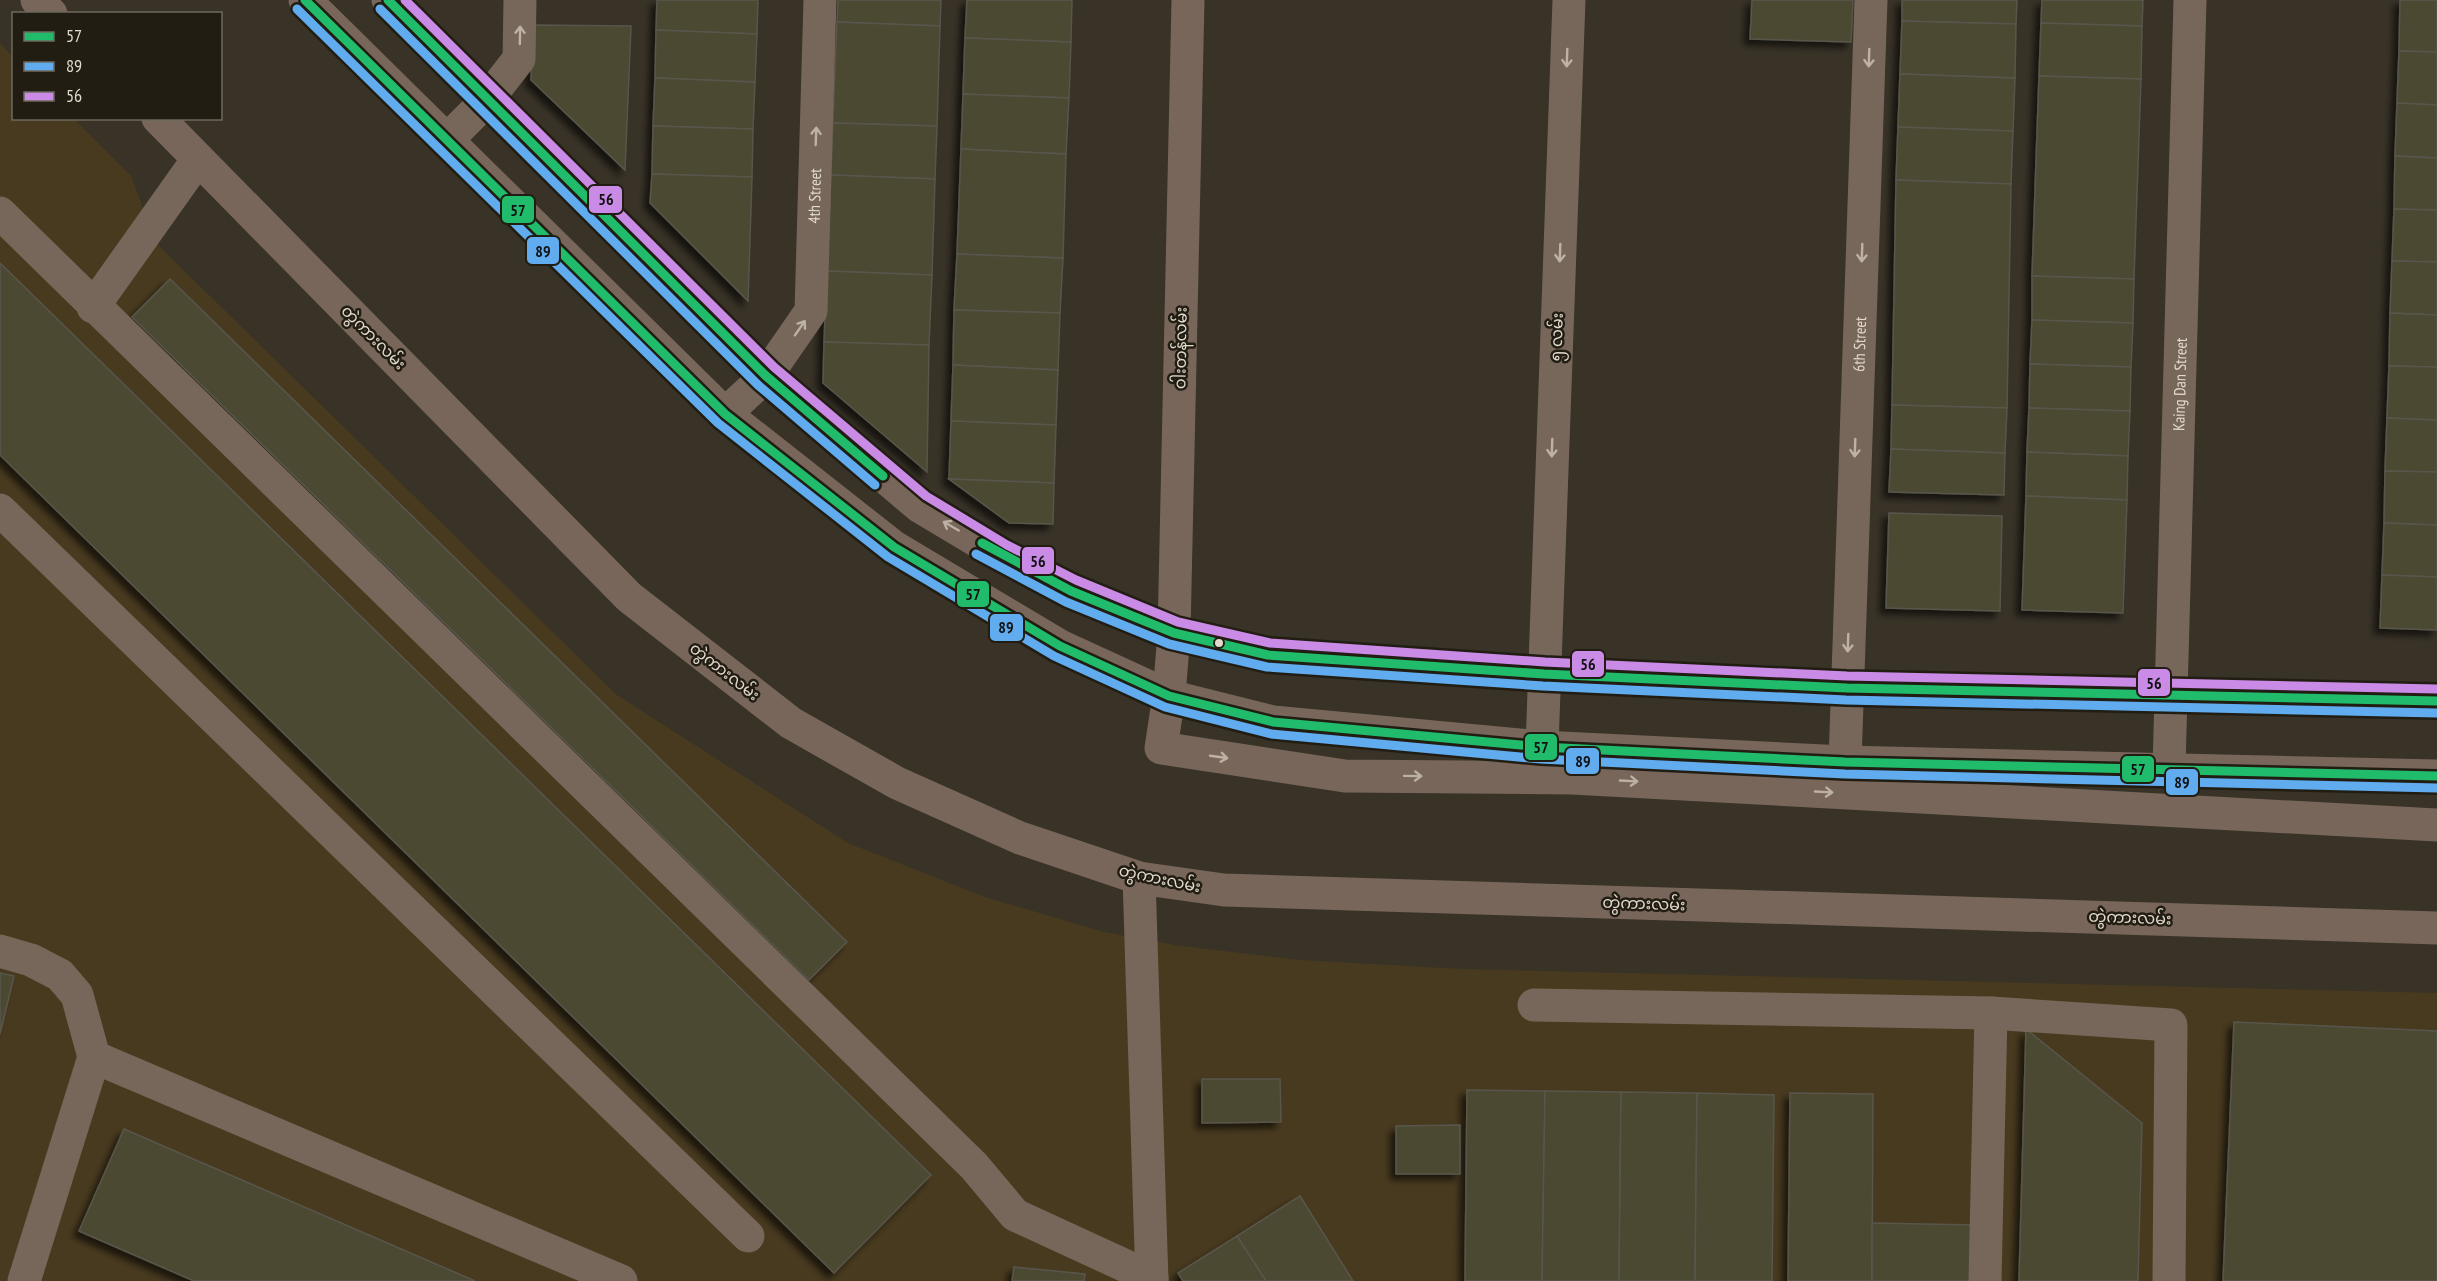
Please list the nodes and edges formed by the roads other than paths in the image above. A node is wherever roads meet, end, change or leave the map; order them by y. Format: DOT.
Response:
graph roads {
  1 [pos="37,0"];
  2 [pos="305,0"];
  3 [pos="388,0"];
  4 [pos="520,0"];
  5 [pos="820,0"];
  6 [pos="1188,0"];
  7 [pos="1569,0"];
  8 [pos="1871,0"];
  9 [pos="2190,0"];
  10 [pos="49,12"];
  11 [pos="487,100"];
  12 [pos="160,120"];
  13 [pos="447,140"];
  14 [pos="198,159"];
  15 [pos="0,213"];
  16 [pos="93,307"];
  17 [pos="766,376"];
  18 [pos="725,414"];
  19 [pos="0,510"];
  20 [pos="1174,633"];
  21 [pos="1544,674"];
  22 [pos="1847,688"];
  23 [pos="1169,696"];
  24 [pos="2169,697"];
  25 [pos="2437,701"];
  26 [pos="1542,747"];
  27 [pos="1845,762"];
  28 [pos="2169,768"];
  29 [pos="2437,776"];
  30 [pos="2437,825"];
  31 [pos="1139,878"];
  32 [pos="2437,928"];
  33 [pos="0,951"];
  34 [pos="1534,1005"];
  35 [pos="1991,1013"];
  36 [pos="94,1058"];
  37 [pos="748,1236"];
  38 [pos="1152,1279"];
  39 [pos="24,1281"];
  40 [pos="621,1281"];
  41 [pos="1985,1281"];
  42 [pos="2169,1281"];
  1 -- 10 [label="main road"];
  2 -- 13 [label="main road"];
  3 -- 11 [label="main road"];
  11 -- 4 [label="street, one-way"];
  17 -- 5 [label="street, 4th Street, one-way"];
  6 -- 20 [label="main road, ဝါးတန်လမ်း"];
  7 -- 21 [label="street, ၅ လမ်း, one-way"];
  8 -- 22 [label="street, 6th Street, one-way"];
  9 -- 24 [label="street, Kaing Dan Street"];
  11 -- 13 [label="street"];
  11 -- 17 [label="main road"];
  12 -- 14 [label="main road, တွဲကားလမ်း"];
  13 -- 18 [label="main road"];
  14 -- 16 [label="street"];
  14 -- 31 [label="main road, တွဲကားလမ်း"];
  15 -- 16 [label="street"];
  16 -- 38 [label="street"];
  17 -- 18 [label="street, 4th Street"];
  20 -- 17 [label="main road, one-way"];
  18 -- 23 [label="main road"];
  19 -- 37 [label="street"];
  20 -- 21 [label="main road"];
  20 -- 23 [label="main road, ဝါးတန်လမ်း"];
  21 -- 22 [label="main road"];
  21 -- 26 [label="street, ၅ လမ်း"];
  22 -- 24 [label="main road"];
  22 -- 27 [label="street, 6th Street"];
  23 -- 26 [label="main road"];
  23 -- 30 [label="main road, ဝါးတန်လမ်း, one-way"];
  24 -- 25 [label="main road"];
  24 -- 28 [label="street, Kaing Dan Street"];
  26 -- 27 [label="main road"];
  27 -- 28 [label="main road"];
  28 -- 29 [label="main road"];
  31 -- 32 [label="main road, တွဲကားလမ်း"];
  31 -- 38 [label="street"];
  33 -- 36 [label="street"];
  34 -- 35 [label="street"];
  35 -- 41 [label="street"];
  35 -- 42 [label="street"];
  36 -- 39 [label="street"];
  36 -- 40 [label="street"];
}
